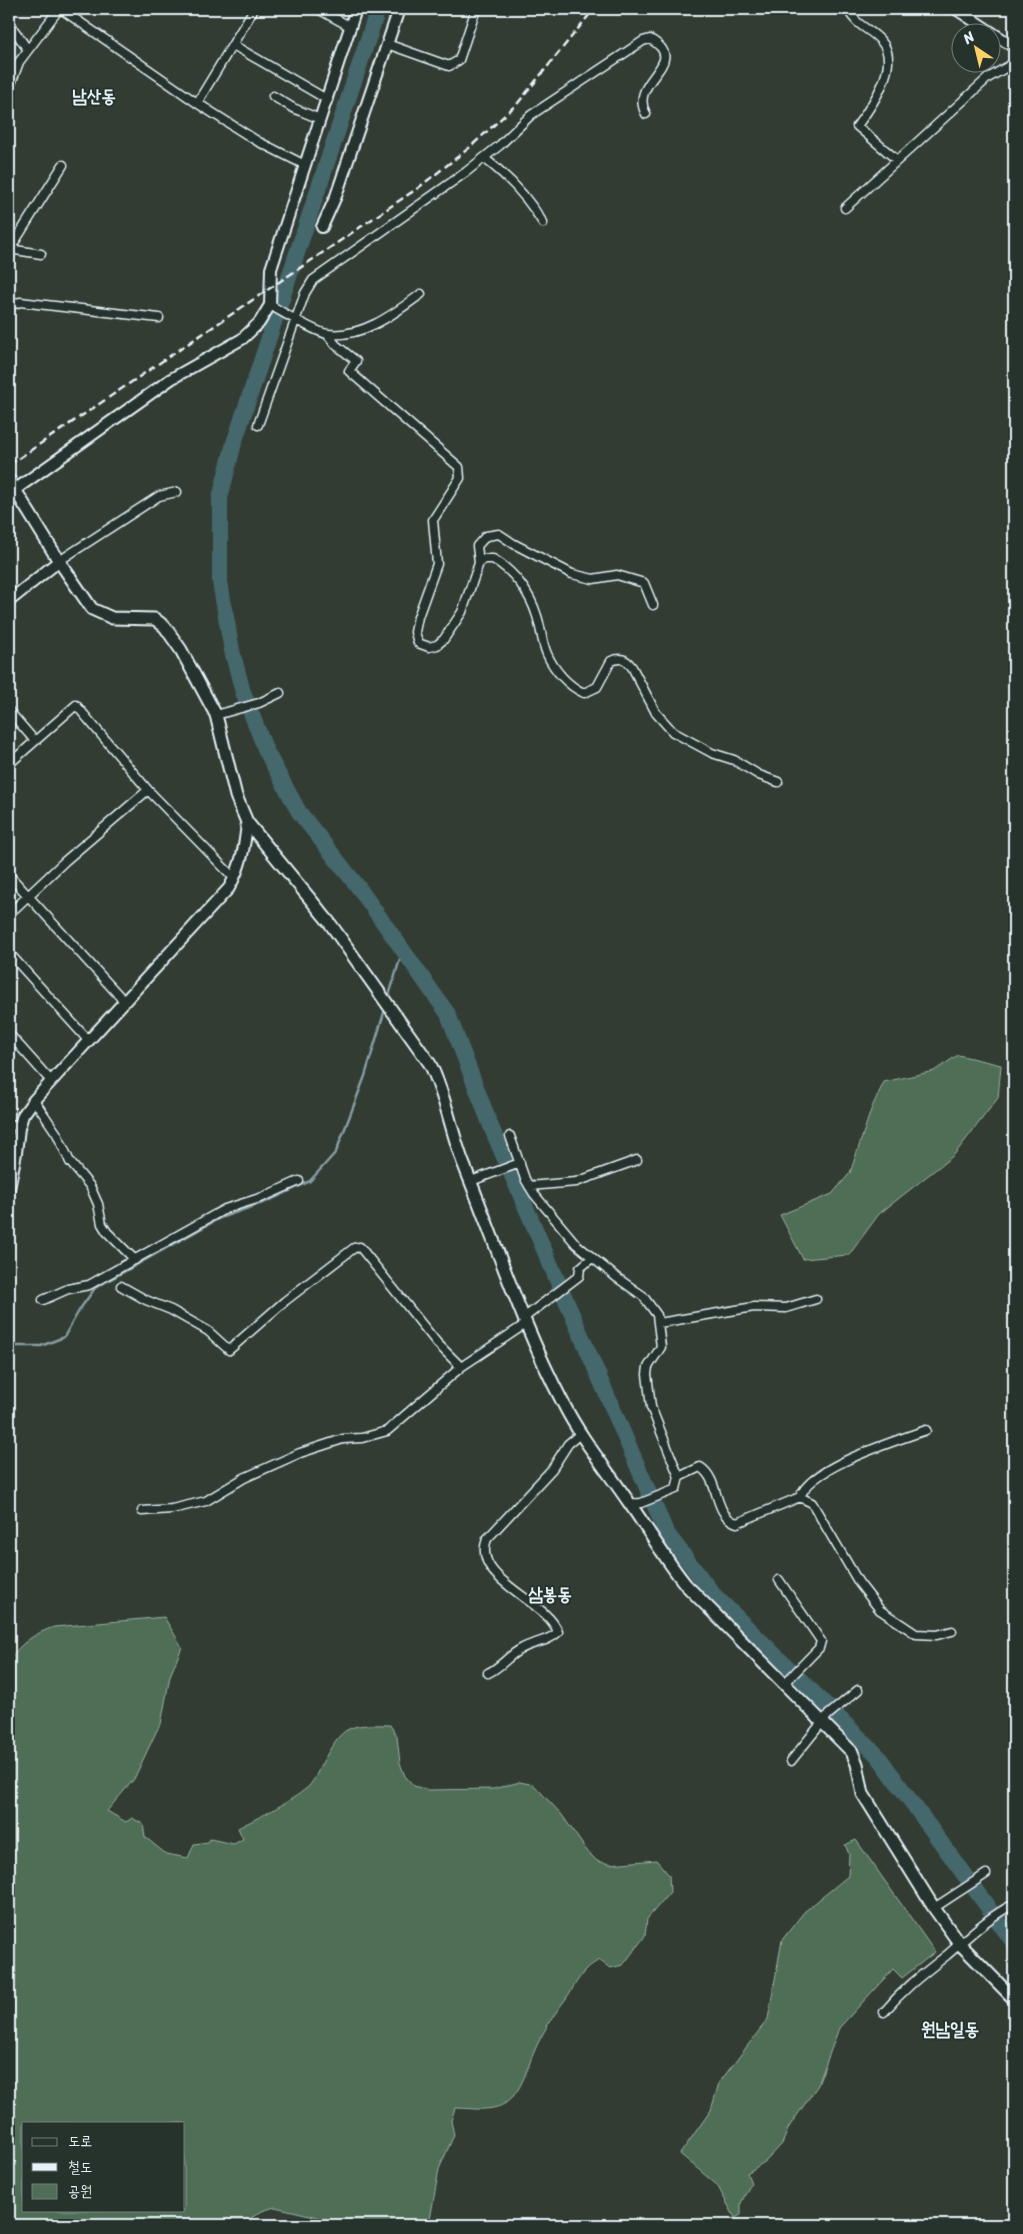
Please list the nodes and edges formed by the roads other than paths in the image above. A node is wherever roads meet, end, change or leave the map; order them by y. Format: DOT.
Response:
graph roads {
  1 [pos="60,9"];
  2 [pos="254,9"];
  3 [pos="318,9"];
  4 [pos="356,9"];
  5 [pos="399,9"];
  6 [pos="476,9"];
  7 [pos="848,9"];
  8 [pos="956,9"];
  9 [pos="9,23"];
  10 [pos="351,27"];
  11 [pos="387,44"];
  12 [pos="233,45"];
  13 [pos="26,47"];
  14 [pos="1014,47"];
  15 [pos="1014,63"];
  16 [pos="9,89"];
  17 [pos="273,96"];
  18 [pos="328,100"];
  19 [pos="198,103"];
  20 [pos="646,114"];
  21 [pos="320,119"];
  22 [pos="484,158"];
  23 [pos="897,160"];
  24 [pos="63,165"];
  25 [pos="305,165"];
  26 [pos="845,208"];
  27 [pos="543,223"];
  28 [pos="322,228"];
  29 [pos="10,249"];
  30 [pos="41,254"];
  31 [pos="422,294"];
  32 [pos="9,306"];
  33 [pos="273,307"];
  34 [pos="160,318"];
  35 [pos="294,318"];
  36 [pos="327,334"];
  37 [pos="258,425"];
  38 [pos="9,480"];
  39 [pos="13,492"];
  40 [pos="177,492"];
  41 [pos="59,561"];
  42 [pos="479,563"];
  43 [pos="9,601"];
  44 [pos="653,604"];
  45 [pos="280,693"];
  46 [pos="9,711"];
  47 [pos="216,715"];
  48 [pos="35,741"];
  49 [pos="9,764"];
  50 [pos="778,782"];
  51 [pos="148,790"];
  52 [pos="247,822"];
  53 [pos="9,875"];
  54 [pos="234,878"];
  55 [pos="28,896"];
  56 [pos="9,914"];
  57 [pos="9,953"];
  58 [pos="124,1001"];
  59 [pos="9,1034"];
  60 [pos="88,1040"];
  61 [pos="51,1081"];
  62 [pos="34,1100"];
  63 [pos="14,1125"];
  64 [pos="510,1136"];
  65 [pos="637,1160"];
  66 [pos="518,1163"];
  67 [pos="471,1180"];
  68 [pos="299,1181"];
  69 [pos="529,1186"];
  70 [pos="9,1190"];
  71 [pos="592,1258"];
  72 [pos="135,1260"];
  73 [pos="122,1286"];
  74 [pos="43,1300"];
  75 [pos="816,1300"];
  76 [pos="526,1320"];
  77 [pos="660,1323"];
  78 [pos="461,1367"];
  79 [pos="926,1430"];
  80 [pos="580,1434"];
  81 [pos="679,1477"];
  82 [pos="800,1497"];
  83 [pos="636,1504"];
  84 [pos="142,1511"];
  85 [pos="779,1580"];
  86 [pos="952,1631"];
  87 [pos="488,1673"];
  88 [pos="786,1681"];
  89 [pos="858,1690"];
  90 [pos="825,1719"];
  91 [pos="790,1761"];
  92 [pos="986,1874"];
  93 [pos="1014,1904"];
  94 [pos="934,1908"];
  95 [pos="959,1943"];
  96 [pos="1014,1999"];
  97 [pos="884,2012"];
  1 -- 16 [label="street"];
  1 -- 19 [label="street"];
  2 -- 12 [label="street"];
  3 -- 10 [label="street"];
  4 -- 10 [label="street"];
  5 -- 11 [label="street"];
  6 -- 11 [label="street"];
  7 -- 23 [label="street"];
  8 -- 14 [label="street"];
  9 -- 13 [label="street"];
  10 -- 18 [label="street"];
  11 -- 28 [label="street"];
  12 -- 18 [label="street"];
  12 -- 19 [label="street"];
  15 -- 23 [label="street"];
  17 -- 21 [label="street"];
  18 -- 21 [label="street"];
  19 -- 25 [label="street"];
  20 -- 22 [label="street"];
  21 -- 25 [label="street"];
  22 -- 27 [label="street"];
  22 -- 35 [label="street"];
  23 -- 26 [label="street"];
  24 -- 29 [label="street"];
  25 -- 33 [label="street"];
  29 -- 30 [label="street"];
  31 -- 36 [label="street"];
  32 -- 34 [label="street"];
  33 -- 35 [label="street"];
  33 -- 39 [label="street"];
  35 -- 36 [label="street"];
  35 -- 37 [label="street"];
  36 -- 42 [label="street"];
  38 -- 39 [label="main road"];
  39 -- 41 [label="main road"];
  40 -- 41 [label="street"];
  41 -- 43 [label="street"];
  41 -- 47 [label="main road"];
  42 -- 44 [label="street"];
  42 -- 50 [label="street"];
  45 -- 47 [label="street"];
  46 -- 48 [label="street"];
  47 -- 52 [label="main road"];
  48 -- 49 [label="street"];
  48 -- 51 [label="street"];
  51 -- 54 [label="street"];
  51 -- 55 [label="street"];
  52 -- 54 [label="street"];
  52 -- 67 [label="main road"];
  53 -- 55 [label="street"];
  54 -- 58 [label="street"];
  55 -- 56 [label="street"];
  55 -- 58 [label="street"];
  57 -- 60 [label="street"];
  58 -- 60 [label="street"];
  59 -- 61 [label="street"];
  60 -- 61 [label="street"];
  61 -- 62 [label="street"];
  62 -- 63 [label="street"];
  62 -- 72 [label="street"];
  63 -- 70 [label="street"];
  64 -- 66 [label="street"];
  65 -- 69 [label="street"];
  66 -- 67 [label="street"];
  66 -- 69 [label="street"];
  67 -- 76 [label="main road"];
  68 -- 72 [label="street"];
  69 -- 71 [label="street"];
  71 -- 76 [label="street"];
  71 -- 77 [label="street"];
  72 -- 74 [label="street"];
  73 -- 78 [label="street"];
  75 -- 77 [label="street"];
  76 -- 78 [label="street"];
  76 -- 80 [label="main road"];
  77 -- 81 [label="street"];
  78 -- 84 [label="street"];
  79 -- 82 [label="street"];
  80 -- 83 [label="main road"];
  80 -- 87 [label="street"];
  81 -- 82 [label="street"];
  81 -- 83 [label="street"];
  82 -- 86 [label="street"];
  83 -- 88 [label="main road"];
  85 -- 88 [label="street"];
  88 -- 90 [label="main road"];
  89 -- 90 [label="street"];
  90 -- 91 [label="street"];
  90 -- 94 [label="main road"];
  92 -- 94 [label="street"];
  93 -- 95 [label="street"];
  94 -- 95 [label="main road"];
  95 -- 96 [label="main road"];
  95 -- 97 [label="street"];
}
